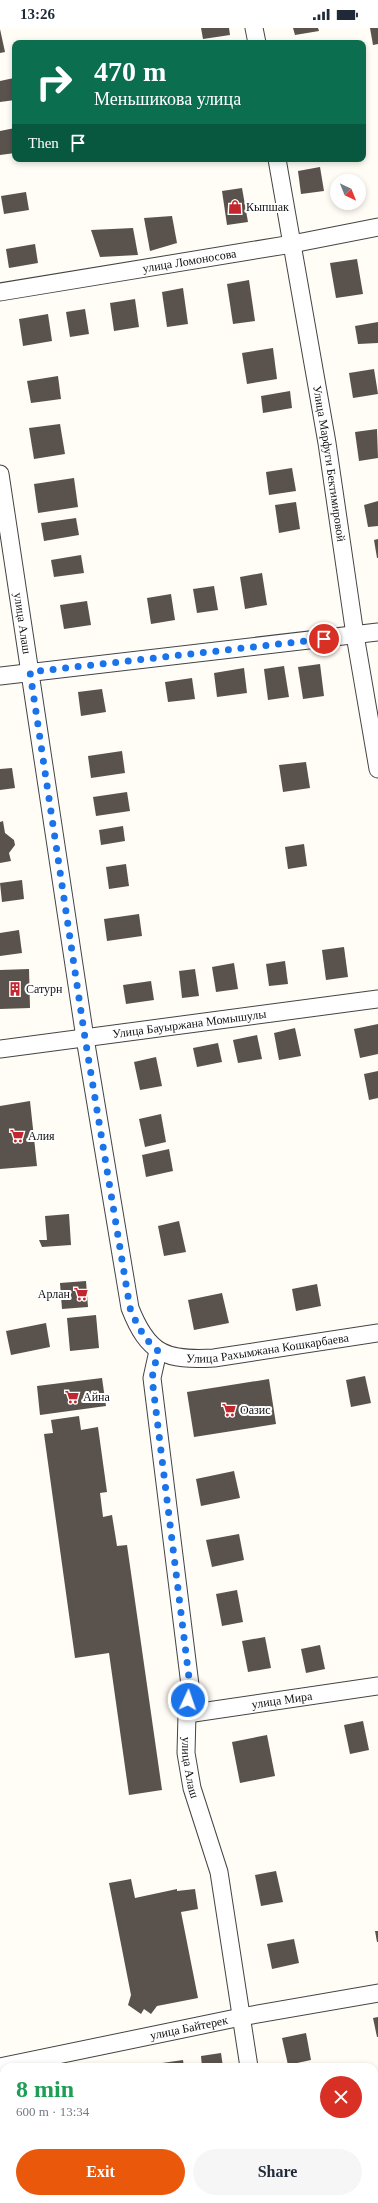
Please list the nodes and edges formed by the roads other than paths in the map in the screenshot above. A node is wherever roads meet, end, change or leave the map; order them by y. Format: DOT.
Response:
graph roads {
  1 [pos="254,28"];
  2 [pos="256,40"];
  3 [pos="278,162"];
  4 [pos="378,227"];
  5 [pos="292,244"];
  6 [pos="0,292"];
  7 [pos="0,474"];
  8 [pos="378,632"];
  9 [pos="355,635"];
  10 [pos="30,672"];
  11 [pos="0,676"];
  12 [pos="378,769"];
  13 [pos="378,999"];
  14 [pos="85,1038"];
  15 [pos="0,1049"];
  16 [pos="378,1333"];
  17 [pos="158,1351"];
  18 [pos="190,1686"];
  19 [pos="378,1686"];
  20 [pos="214,1710"];
  21 [pos="187,1714"];
  22 [pos="378,1993"];
  23 [pos="241,2017"];
  24 [pos="19,2063"];
  25 [pos="248,2063"];
  1 -- 2 [label="street"];
  3 -- 5 [label="street, Улица Марфуги Бектимировой"];
  4 -- 5 [label="street, улица Ломоносова"];
  5 -- 6 [label="street, улица Ломоносова"];
  5 -- 9 [label="street, Улица Марфуги Бектимировой"];
  7 -- 10 [label="street, улица Алаш"];
  8 -- 9 [label="street"];
  9 -- 10 [label="street"];
  9 -- 12 [label="street, Улица Марфуги Бектимировой"];
  10 -- 11 [label="street"];
  10 -- 14 [label="street, улица Алаш"];
  13 -- 14 [label="street, Улица Бауыржана Момышулы"];
  14 -- 15 [label="street, Улица Бауыржана Момышулы"];
  14 -- 17 [label="street, улица Алаш"];
  16 -- 17 [label="street, Улица Рахымжана Кошкарбаева"];
  17 -- 18 [label="street, улица Алаш"];
  18 -- 20 [label="street"];
  18 -- 21 [label="street, улица Алаш"];
  19 -- 20 [label="street, улица Мира"];
  20 -- 21 [label="street, улица Мира"];
  21 -- 23 [label="street, улица Алаш"];
  22 -- 23 [label="street, улица Байтерек"];
  23 -- 24 [label="street, улица Байтерек"];
  23 -- 25 [label="street, улица Алаш"];
}
